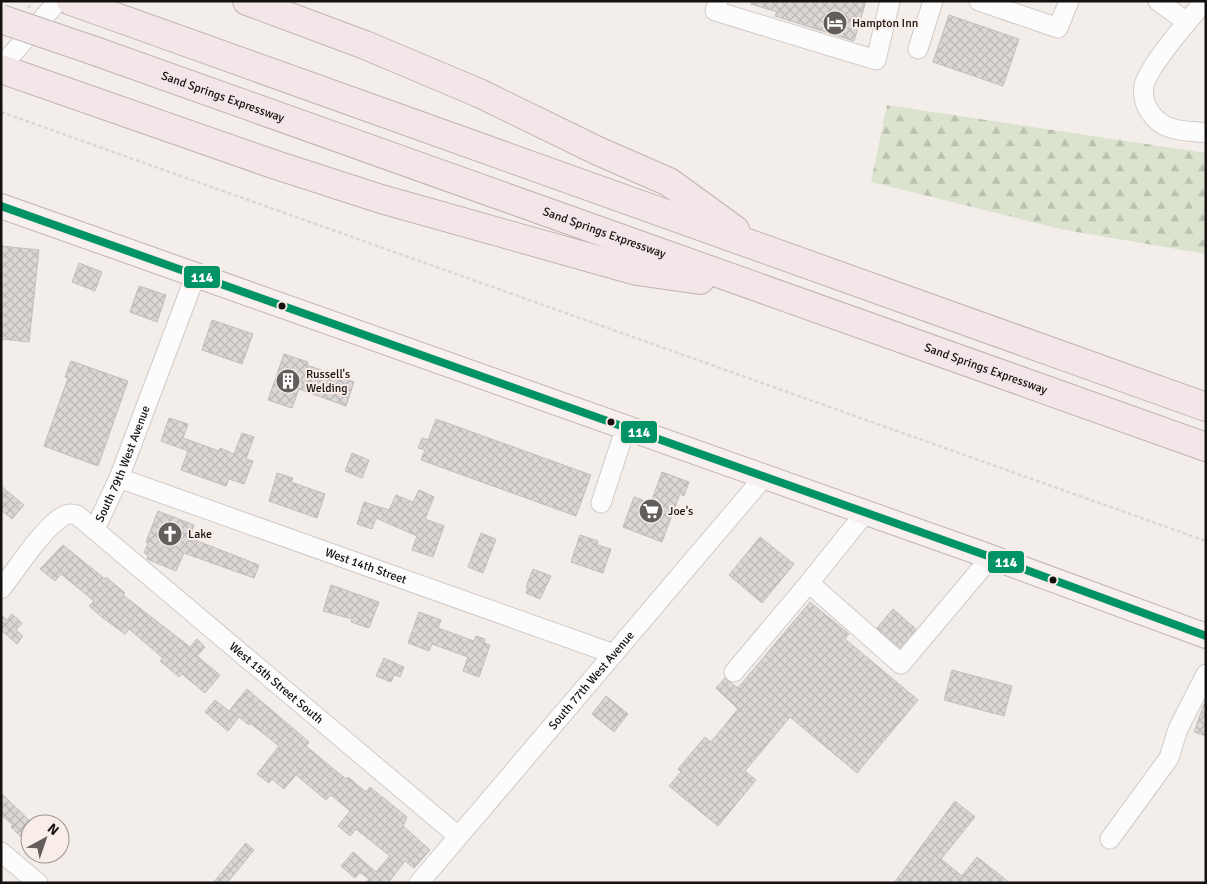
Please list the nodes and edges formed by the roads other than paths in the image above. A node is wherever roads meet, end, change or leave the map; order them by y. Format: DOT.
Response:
graph roads {
  1 [pos="58,1"];
  2 [pos="71,1"];
  3 [pos="247,1"];
  4 [pos="718,1"];
  5 [pos="890,1"];
  6 [pos="932,1"];
  7 [pos="979,1"];
  8 [pos="1069,1"];
  9 [pos="1158,1"];
  10 [pos="1205,1"];
  11 [pos="1,19"];
  12 [pos="1187,22"];
  13 [pos="918,49"];
  14 [pos="1,68"];
  15 [pos="1206,133"];
  16 [pos="1,206"];
  17 [pos="763,249"];
  18 [pos="196,274"];
  19 [pos="762,290"];
  20 [pos="1206,407"];
  21 [pos="626,427"];
  22 [pos="1206,447"];
  23 [pos="764,477"];
  24 [pos="119,478"];
  25 [pos="601,503"];
  26 [pos="865,513"];
  27 [pos="94,529"];
  28 [pos="991,557"];
  29 [pos="809,583"];
  30 [pos="1,588"];
  31 [pos="1206,636"];
  32 [pos="614,654"];
  33 [pos="734,672"];
  34 [pos="1206,674"];
  35 [pos="458,836"];
  36 [pos="1110,839"];
  37 [pos="1,852"];
  38 [pos="38,883"];
  39 [pos="420,883"];
  1 -- 14 [label="street"];
  2 -- 17 [label="highway"];
  3 -- 17 [label="highway"];
  4 -- 5 [label="street"];
  6 -- 13 [label="street"];
  7 -- 8 [label="street"];
  9 -- 12 [label="street"];
  10 -- 12 [label="street"];
  11 -- 19 [label="highway, Sand Springs Expressway, bridge"];
  12 -- 15 [label="street"];
  14 -- 19 [label="highway"];
  16 -- 18 [label="main road"];
  17 -- 20 [label="highway"];
  18 -- 21 [label="main road"];
  18 -- 24 [label="street, South 79th West Avenue"];
  19 -- 22 [label="highway, Sand Springs Expressway"];
  21 -- 23 [label="main road"];
  21 -- 25 [label="street"];
  23 -- 26 [label="main road"];
  23 -- 32 [label="street, South 77th West Avenue"];
  24 -- 27 [label="street, South 79th West Avenue"];
  24 -- 32 [label="street, West 14th Street"];
  26 -- 28 [label="main road"];
  26 -- 29 [label="street"];
  27 -- 30 [label="street, South 79th West Avenue"];
  27 -- 35 [label="street, West 15th Street South"];
  28 -- 29 [label="street"];
  28 -- 31 [label="main road"];
  29 -- 33 [label="street"];
  32 -- 35 [label="street, South 77th West Avenue"];
  34 -- 36 [label="street"];
  35 -- 39 [label="street, South 77th West Avenue"];
  37 -- 38 [label="street"];
}
